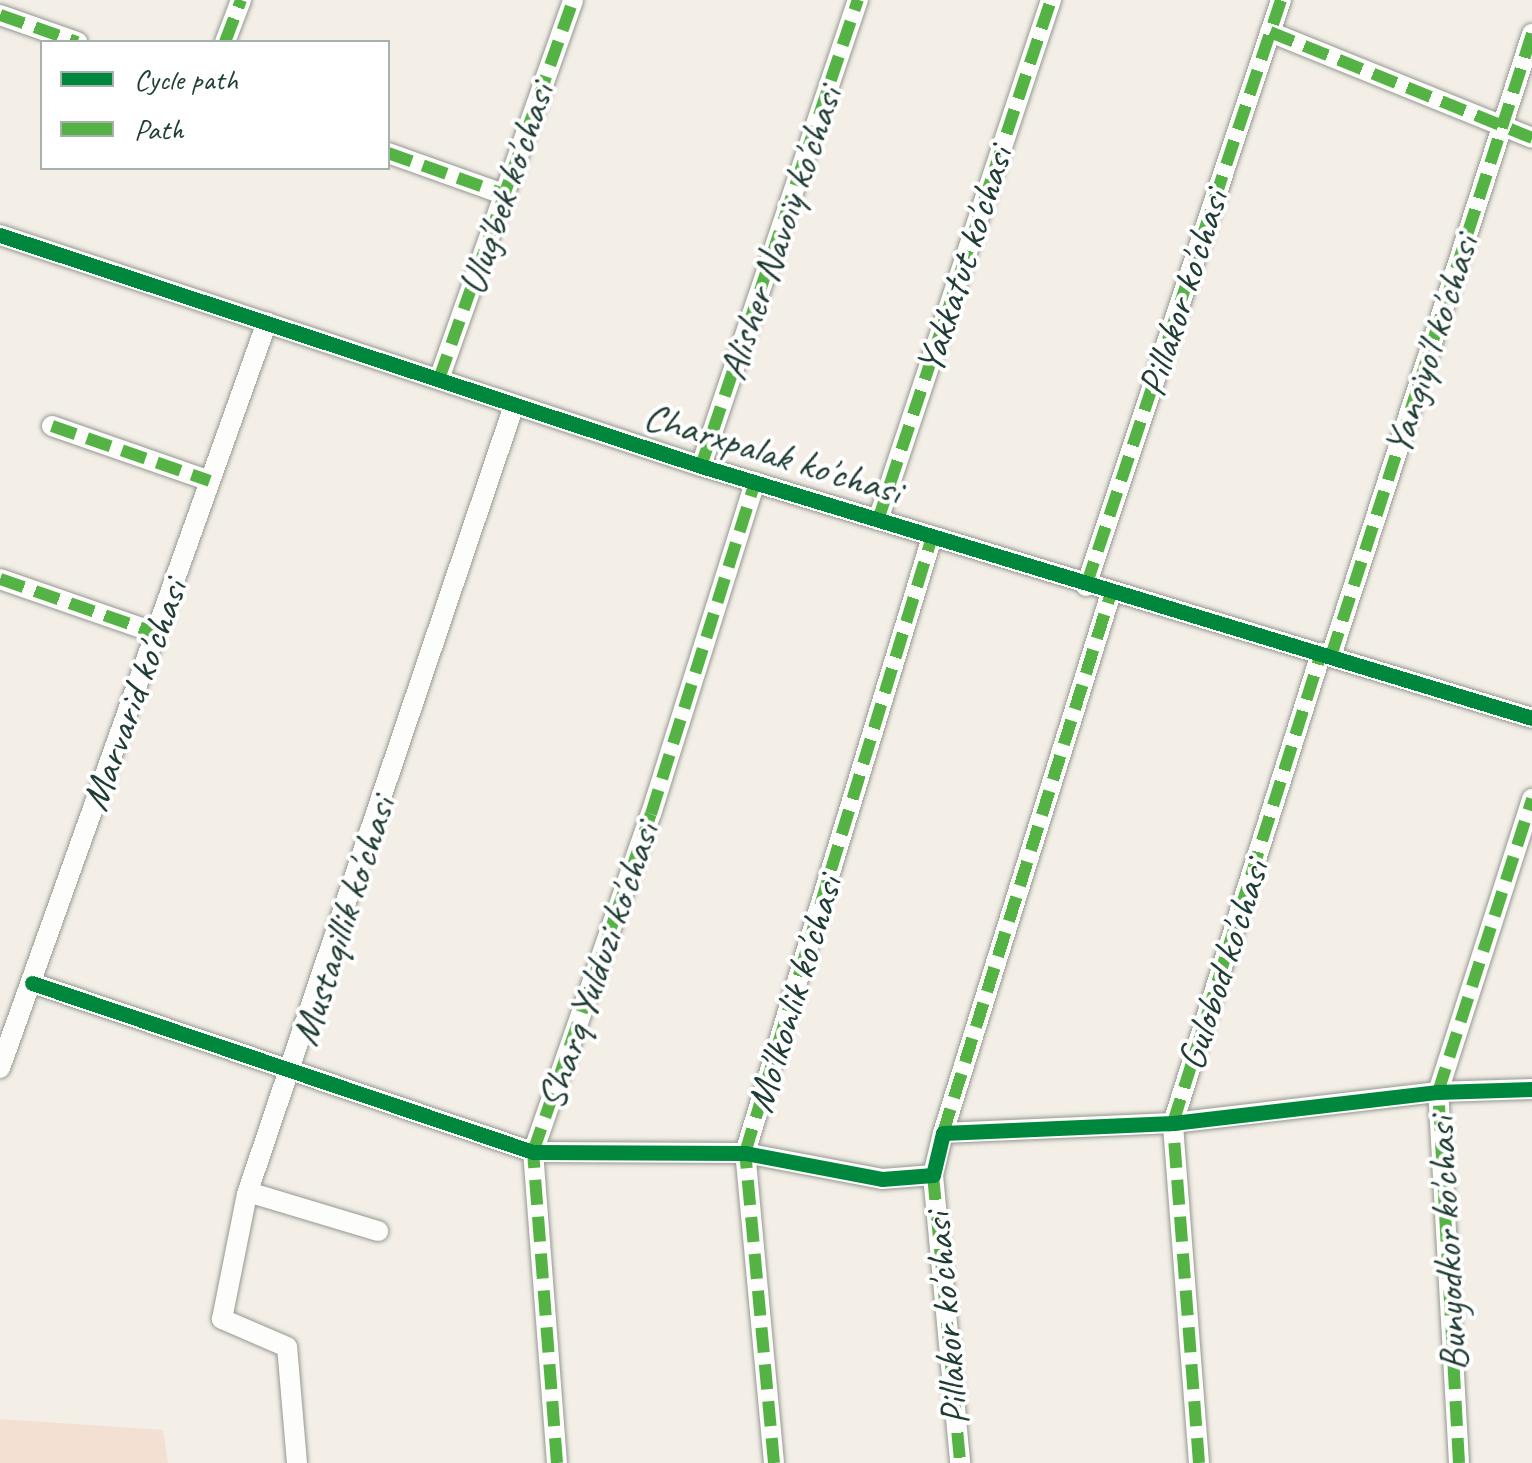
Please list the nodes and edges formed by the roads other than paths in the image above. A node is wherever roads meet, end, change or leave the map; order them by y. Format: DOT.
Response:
graph roads {
  1 [pos="241,0"];
  2 [pos="574,0"];
  3 [pos="858,0"];
  4 [pos="1051,0"];
  5 [pos="1281,0"];
  6 [pos="0,15"];
  7 [pos="1270,32"];
  8 [pos="1532,34"];
  9 [pos="71,40"];
  10 [pos="227,40"];
  11 [pos="1502,125"];
  12 [pos="1532,138"];
  13 [pos="390,154"];
  14 [pos="504,194"];
  15 [pos="0,235"];
  16 [pos="267,322"];
  17 [pos="440,379"];
  18 [pos="514,405"];
  19 [pos="52,426"];
  20 [pos="701,466"];
  21 [pos="210,480"];
  22 [pos="755,482"];
  23 [pos="878,520"];
  24 [pos="932,536"];
  25 [pos="0,579"];
  26 [pos="1086,586"];
  27 [pos="1111,593"];
  28 [pos="156,633"];
  29 [pos="1326,655"];
  30 [pos="1532,718"];
  31 [pos="1532,799"];
  32 [pos="32,984"];
  33 [pos="0,1068"];
  34 [pos="294,1070"];
  35 [pos="1532,1089"];
  36 [pos="1438,1092"];
  37 [pos="1173,1122"];
  38 [pos="943,1133"];
  39 [pos="533,1152"];
  40 [pos="745,1153"];
  41 [pos="933,1175"];
  42 [pos="248,1192"];
  43 [pos="378,1231"];
  44 [pos="297,1463"];
  45 [pos="557,1463"];
  46 [pos="774,1463"];
  47 [pos="960,1463"];
  48 [pos="1199,1463"];
  49 [pos="1459,1463"];
  1 -- 10 [label="street"];
  2 -- 14 [label="street, Ulug'bek ko'chasi"];
  3 -- 20 [label="street, Alisher Navoiy ko'chasi"];
  4 -- 23 [label="street, Yakkatut ko'chasi"];
  5 -- 7 [label="street, Pillakor ko'chasi"];
  6 -- 9 [label="street"];
  7 -- 11 [label="street"];
  7 -- 26 [label="street, Pillakor ko'chasi"];
  8 -- 11 [label="street, Yangiyo'l ko'chasi"];
  11 -- 12 [label="street"];
  11 -- 29 [label="street, Yangiyo'l ko'chasi"];
  13 -- 14 [label="street"];
  14 -- 17 [label="street, Ulug'bek ko'chasi"];
  15 -- 16 [label="street, Charxpalak ko'chasi"];
  16 -- 17 [label="street, Charxpalak ko'chasi"];
  16 -- 21 [label="street, Marvarid ko'chasi"];
  17 -- 18 [label="street, Charxpalak ko'chasi"];
  18 -- 20 [label="street, Charxpalak ko'chasi"];
  18 -- 34 [label="street, Mustaqillik ko'chasi"];
  19 -- 21 [label="street"];
  20 -- 22 [label="street, Charxpalak ko'chasi"];
  21 -- 28 [label="street, Marvarid ko'chasi"];
  22 -- 23 [label="street, Charxpalak ko'chasi"];
  22 -- 39 [label="street, Sharq Yulduzi ko'chasi"];
  23 -- 24 [label="street, Charxpalak ko'chasi"];
  24 -- 26 [label="street, Charxpalak ko'chasi"];
  24 -- 40 [label="street, Mo'lkonlik ko'chasi"];
  25 -- 28 [label="street"];
  26 -- 27 [label="street, Charxpalak ko'chasi"];
  27 -- 29 [label="street, Charxpalak ko'chasi"];
  27 -- 38 [label="street"];
  28 -- 32 [label="street, Marvarid ko'chasi"];
  29 -- 30 [label="street, Charxpalak ko'chasi"];
  29 -- 37 [label="street, Gulobod ko'chasi"];
  31 -- 36 [label="street, Bunyodkor ko'chasi"];
  32 -- 33 [label="street, Marvarid ko'chasi"];
  32 -- 34 [label="street"];
  34 -- 39 [label="street"];
  34 -- 42 [label="street, Mustaqillik ko'chasi"];
  35 -- 36 [label="street"];
  36 -- 37 [label="street"];
  36 -- 49 [label="street, Bunyodkor ko'chasi"];
  37 -- 38 [label="street"];
  37 -- 48 [label="street, Gulobod ko'chasi"];
  38 -- 41 [label="street, Pillakor ko'chasi"];
  39 -- 40 [label="street"];
  39 -- 45 [label="street, Sharq Yulduzi ko'chasi"];
  40 -- 41 [label="street"];
  40 -- 46 [label="street, Mo'lkonlik ko'chasi"];
  41 -- 47 [label="street, Pillakor ko'chasi"];
  42 -- 43 [label="street"];
  42 -- 44 [label="street, Mustaqillik ko'chasi"];
}
